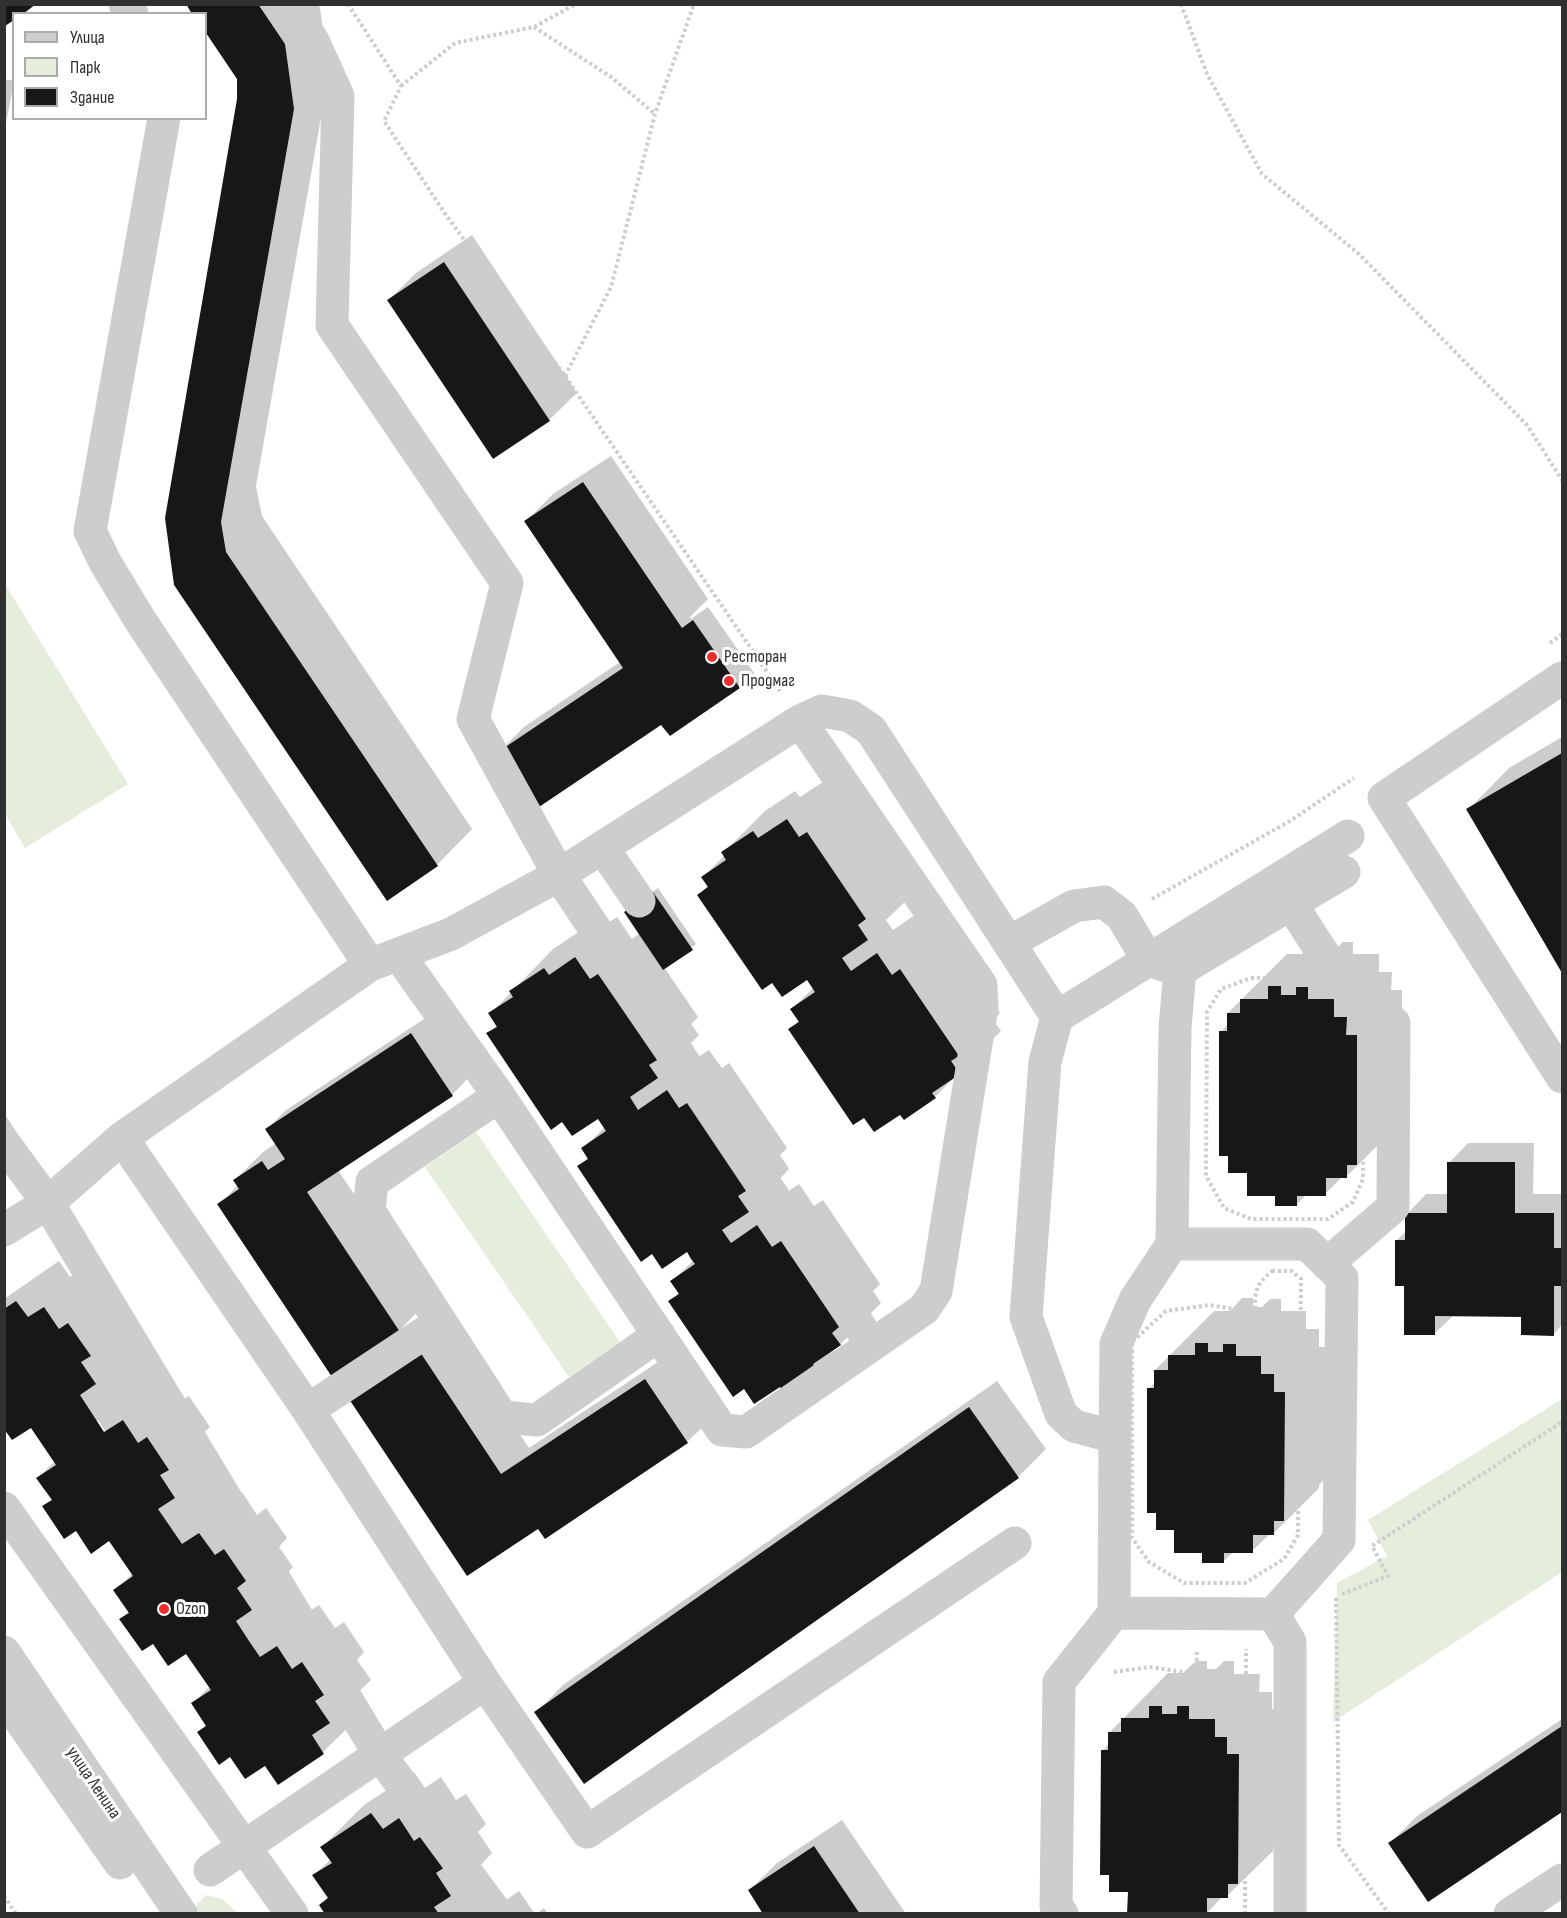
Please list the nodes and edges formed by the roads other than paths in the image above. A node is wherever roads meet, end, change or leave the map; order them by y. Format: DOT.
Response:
graph roads {
  1 [pos="290,4"];
  2 [pos="164,120"];
  3 [pos="1563,678"];
  4 [pos="800,721"];
  5 [pos="1348,836"];
  6 [pos="602,847"];
  7 [pos="1344,872"];
  8 [pos="559,875"];
  9 [pos="1284,892"];
  10 [pos="639,901"];
  11 [pos="1010,942"];
  12 [pos="385,960"];
  13 [pos="1148,960"];
  14 [pos="1180,970"];
  15 [pos="1058,1017"];
  16 [pos="1563,1077"];
  17 [pos="499,1096"];
  18 [pos="122,1138"];
  19 [pos="4,1143"];
  20 [pos="48,1203"];
  21 [pos="4,1230"];
  22 [pos="1172,1244"];
  23 [pos="1327,1264"];
  24 [pos="441,1322"];
  25 [pos="658,1335"];
  26 [pos="872,1345"];
  27 [pos="308,1410"];
  28 [pos="1115,1437"];
  29 [pos="4,1508"];
  30 [pos="1015,1543"];
  31 [pos="1114,1612"];
  32 [pos="1273,1614"];
  33 [pos="4,1652"];
  34 [pos="485,1683"];
  35 [pos="4,1696"];
  36 [pos="380,1755"];
  37 [pos="246,1847"];
  38 [pos="210,1870"];
  39 [pos="1563,1880"];
  40 [pos="155,1914"];
  41 [pos="182,1914"];
  42 [pos="292,1914"];
  43 [pos="497,1914"];
  44 [pos="1062,1914"];
  45 [pos="1290,1914"];
  46 [pos="1510,1914"];
  1 -- 8 [label="street"];
  2 -- 12 [label="street"];
  3 -- 16 [label="street"];
  4 -- 6 [label="street"];
  4 -- 11 [label="street"];
  4 -- 26 [label="street"];
  5 -- 9 [label="street"];
  6 -- 8 [label="street"];
  6 -- 10 [label="street"];
  7 -- 9 [label="street"];
  8 -- 12 [label="street"];
  8 -- 26 [label="street"];
  9 -- 13 [label="street"];
  9 -- 14 [label="street"];
  9 -- 23 [label="street"];
  11 -- 13 [label="street"];
  11 -- 15 [label="street"];
  12 -- 17 [label="street"];
  12 -- 18 [label="street"];
  13 -- 14 [label="street"];
  13 -- 15 [label="street"];
  14 -- 22 [label="street"];
  15 -- 28 [label="street"];
  17 -- 24 [label="street"];
  17 -- 25 [label="street"];
  18 -- 20 [label="street"];
  18 -- 27 [label="street"];
  19 -- 20 [label="street"];
  20 -- 21 [label="street"];
  20 -- 36 [label="street"];
  22 -- 23 [label="street"];
  22 -- 28 [label="street"];
  23 -- 32 [label="street"];
  24 -- 25 [label="street"];
  24 -- 27 [label="street"];
  25 -- 26 [label="street"];
  27 -- 34 [label="street"];
  28 -- 31 [label="street"];
  29 -- 37 [label="street"];
  30 -- 34 [label="street"];
  31 -- 32 [label="street"];
  31 -- 44 [label="street"];
  32 -- 45 [label="street"];
  33 -- 41 [label="street, улица Ленина"];
  34 -- 36 [label="street"];
  35 -- 40 [label="street, улица Ленина"];
  36 -- 37 [label="street"];
  36 -- 43 [label="street"];
  37 -- 38 [label="street"];
  37 -- 42 [label="street"];
  39 -- 46 [label="street"];
}
